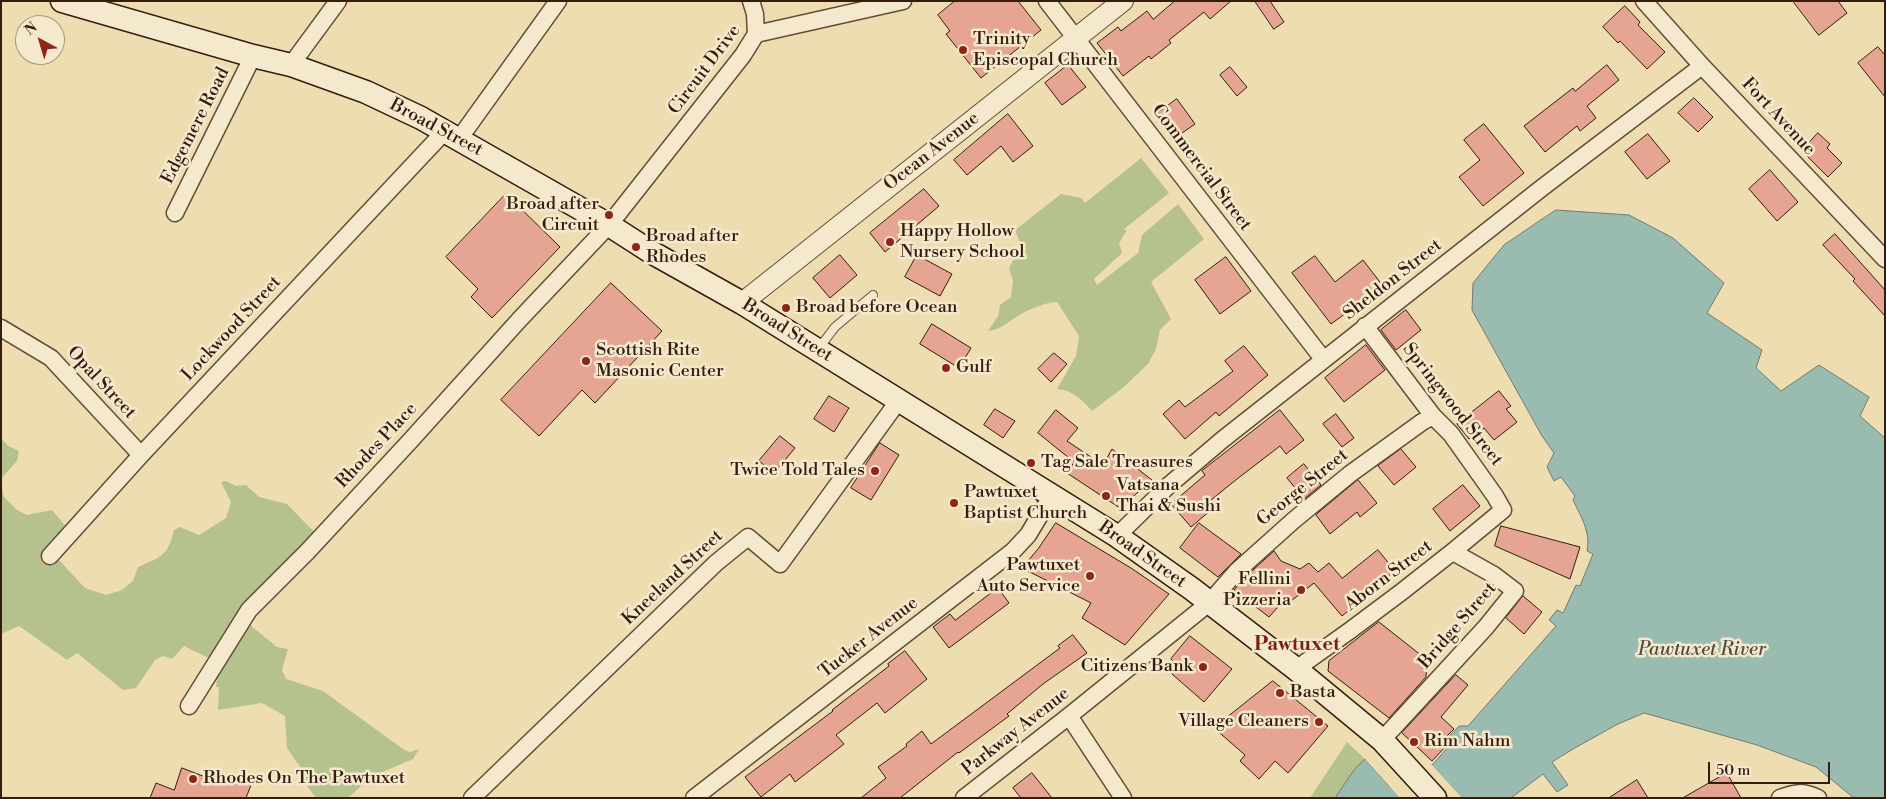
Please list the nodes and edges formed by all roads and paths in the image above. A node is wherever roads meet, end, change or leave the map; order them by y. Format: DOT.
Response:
graph roads {
  1 [pos="62,1"];
  2 [pos="338,1"];
  3 [pos="558,1"];
  4 [pos="751,1"];
  5 [pos="904,1"];
  6 [pos="1047,1"];
  7 [pos="1123,1"];
  8 [pos="1644,1"];
  9 [pos="101,6"];
  10 [pos="756,34"];
  11 [pos="1076,37"];
  12 [pos="253,56"];
  13 [pos="291,65"];
  14 [pos="1702,66"];
  15 [pos="452,135"];
  16 [pos="174,213"];
  17 [pos="610,225"];
  18 [pos="1885,259"];
  19 [pos="873,295"];
  20 [pos="742,303"];
  21 [pos="1365,326"];
  22 [pos="1,328"];
  23 [pos="818,350"];
  24 [pos="1323,359"];
  25 [pos="899,400"];
  26 [pos="1433,416"];
  27 [pos="141,455"];
  28 [pos="1052,495"];
  29 [pos="1503,510"];
  30 [pos="1117,536"];
  31 [pos="1454,552"];
  32 [pos="50,556"];
  33 [pos="1209,603"];
  34 [pos="1296,669"];
  35 [pos="189,706"];
  36 [pos="1069,716"];
  37 [pos="1383,741"];
  38 [pos="472,798"];
  39 [pos="694,798"];
  40 [pos="964,798"];
  41 [pos="1123,798"];
  42 [pos="1435,798"];
  43 [pos="1780,798"];
  44 [pos="1818,798"];
  1 -- 9 [label="main road, Broad Street"];
  2 -- 13 [label="street"];
  3 -- 15 [label="street, Lockwood Street"];
  4 -- 10 [label="street"];
  5 -- 10 [label="street, Circuit Drive"];
  6 -- 11 [label="street, Commercial Street"];
  7 -- 11 [label="street, Ocean Avenue"];
  8 -- 14 [label="street, Fort Avenue"];
  9 -- 12 [label="main road, Broad Street"];
  10 -- 17 [label="street, Circuit Drive"];
  11 -- 20 [label="street, Ocean Avenue"];
  11 -- 24 [label="street, Commercial Street"];
  12 -- 13 [label="main road, Broad Street"];
  12 -- 16 [label="street, Edgemere Road"];
  13 -- 15 [label="main road, Broad Street"];
  14 -- 18 [label="street, Fort Avenue"];
  14 -- 21 [label="street, Sheldon Street"];
  15 -- 17 [label="main road, Broad Street"];
  15 -- 27 [label="street, Lockwood Street"];
  17 -- 20 [label="main road, Broad Street"];
  17 -- 35 [label="street, Rhodes Place"];
  19 -- 23 [label="lane"];
  20 -- 23 [label="main road, Broad Street"];
  21 -- 24 [label="street, Sheldon Street"];
  21 -- 26 [label="street, Springwood Street"];
  22 -- 27 [label="street, Opal Street"];
  23 -- 25 [label="main road, Broad Street"];
  24 -- 30 [label="street, Sheldon Street"];
  25 -- 28 [label="main road, Broad Street"];
  25 -- 38 [label="street, Kneeland Street"];
  26 -- 29 [label="street, Springwood Street"];
  26 -- 33 [label="street, George Street"];
  27 -- 32 [label="street, Lockwood Street"];
  28 -- 30 [label="main road, Broad Street"];
  28 -- 39 [label="street, Tucker Avenue"];
  29 -- 31 [label="street, Aborn Street"];
  30 -- 33 [label="main road, Broad Street"];
  31 -- 34 [label="street, Aborn Street"];
  31 -- 37 [label="street, Bridge Street"];
  33 -- 34 [label="main road, Broad Street"];
  33 -- 36 [label="street, Parkway Avenue"];
  34 -- 37 [label="main road, Broad Street"];
  36 -- 40 [label="street, Parkway Avenue"];
  36 -- 41 [label="street"];
  37 -- 42 [label="main road, Broad Street"];
  43 -- 44 [label="street"];
}
